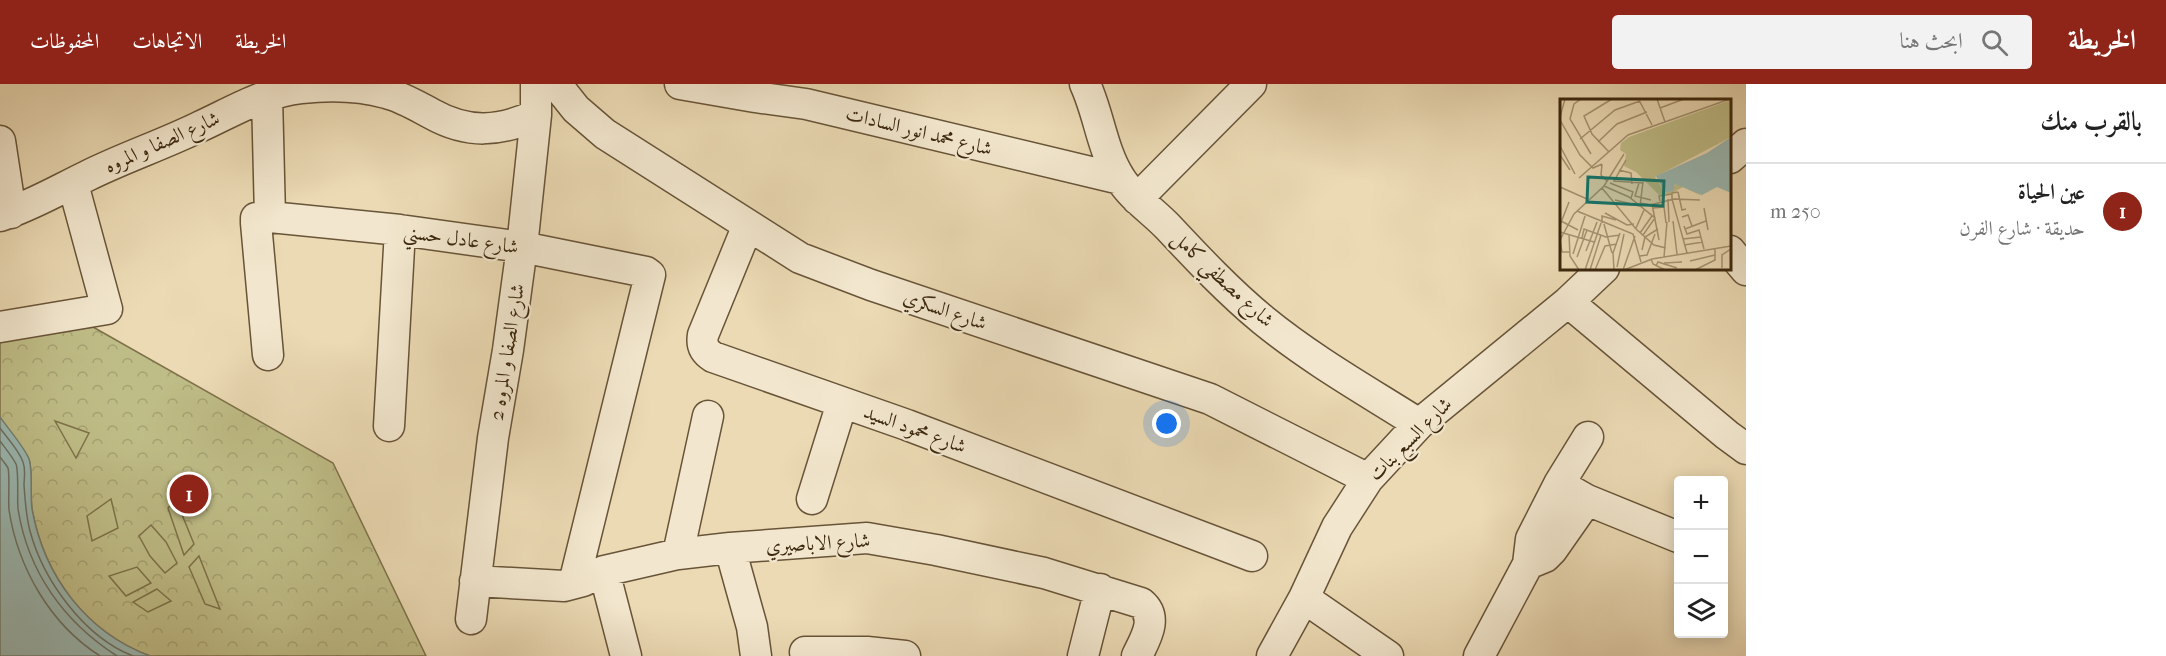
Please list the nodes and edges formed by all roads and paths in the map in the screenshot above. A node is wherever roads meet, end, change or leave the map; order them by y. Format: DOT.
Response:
graph roads {
  1 [pos="536,84"];
  2 [pos="556,84"];
  3 [pos="680,84"];
  4 [pos="1085,84"];
  5 [pos="1251,84"];
  6 [pos="250,95"];
  7 [pos="536,115"];
  8 [pos="0,141"];
  9 [pos="73,184"];
  10 [pos="1129,189"];
  11 [pos="5,214"];
  12 [pos="270,217"];
  13 [pos="748,225"];
  14 [pos="400,230"];
  15 [pos="522,248"];
  16 [pos="1731,252"];
  17 [pos="1602,270"];
  18 [pos="1746,270"];
  19 [pos="1568,302"];
  20 [pos="0,327"];
  21 [pos="268,355"];
  22 [pos="842,403"];
  23 [pos="708,416"];
  24 [pos="1419,424"];
  25 [pos="389,426"];
  26 [pos="1588,437"];
  27 [pos="1746,449"];
  28 [pos="1368,479"];
  29 [pos="1559,484"];
  30 [pos="812,499"];
  31 [pos="1587,500"];
  32 [pos="1674,535"];
  33 [pos="730,548"];
  34 [pos="678,554"];
  35 [pos="1252,556"];
  36 [pos="1528,564"];
  37 [pos="604,571"];
  38 [pos="475,581"];
  39 [pos="574,584"];
  40 [pos="1100,590"];
  41 [pos="1304,598"];
  42 [pos="471,618"];
  43 [pos="805,652"];
  44 [pos="867,654"];
  45 [pos="626,656"];
  46 [pos="756,656"];
  47 [pos="905,656"];
  48 [pos="1083,656"];
  49 [pos="1137,656"];
  50 [pos="1272,656"];
  51 [pos="1388,656"];
  52 [pos="1479,656"];
  1 -- 7 [label="street, شارع الصفا و المروه 2"];
  2 -- 13 [label="street, شارع السكري"];
  3 -- 10 [label="street, شارع محمد انور السادات"];
  4 -- 10 [label="street, شارع مصطفي كامل"];
  5 -- 10 [label="street"];
  6 -- 7 [label="street, شارع الصفا و المروه"];
  6 -- 9 [label="street, شارع الصفا و المروه"];
  6 -- 12 [label="street"];
  7 -- 15 [label="street, شارع الصفا و المروه 2"];
  8 -- 11 [label="street"];
  9 -- 11 [label="street, شارع الصفا و المروه"];
  9 -- 20 [label="street"];
  10 -- 24 [label="street, شارع مصطفي كامل"];
  12 -- 14 [label="street, شارع عادل حسني"];
  12 -- 21 [label="street"];
  13 -- 22 [label="street, شارع محمود السيد"];
  13 -- 28 [label="street, شارع السكري"];
  14 -- 15 [label="street, شارع عادل حسني"];
  14 -- 25 [label="street"];
  15 -- 38 [label="street, شارع الصفا و المروه 2"];
  15 -- 39 [label="street, شارع عادل حسني"];
  16 -- 18 [label="street"];
  17 -- 19 [label="street, شارع السبع بنات"];
  19 -- 24 [label="street, شارع السبع بنات"];
  19 -- 27 [label="street"];
  22 -- 30 [label="street"];
  22 -- 35 [label="street, شارع محمود السيد"];
  23 -- 34 [label="street"];
  24 -- 28 [label="street, شارع السبع بنات"];
  26 -- 29 [label="street"];
  28 -- 41 [label="street, شارع السبع بنات"];
  29 -- 31 [label="street"];
  29 -- 36 [label="street"];
  31 -- 32 [label="street"];
  31 -- 36 [label="street"];
  33 -- 34 [label="street, شارع الاباصيري"];
  33 -- 40 [label="street, شارع الاباصيري"];
  33 -- 46 [label="street"];
  34 -- 37 [label="street, شارع الاباصيري"];
  36 -- 52 [label="street"];
  37 -- 39 [label="street, شارع الاباصيري"];
  37 -- 45 [label="street"];
  38 -- 39 [label="street, شارع الاباصيري"];
  38 -- 42 [label="street, شارع الصفا و المروه 2"];
  40 -- 48 [label="street"];
  40 -- 49 [label="street, شارع الاباصيري"];
  41 -- 50 [label="street, شارع السبع بنات"];
  41 -- 51 [label="street"];
  43 -- 44 [label="street"];
  44 -- 47 [label="street"];
}
